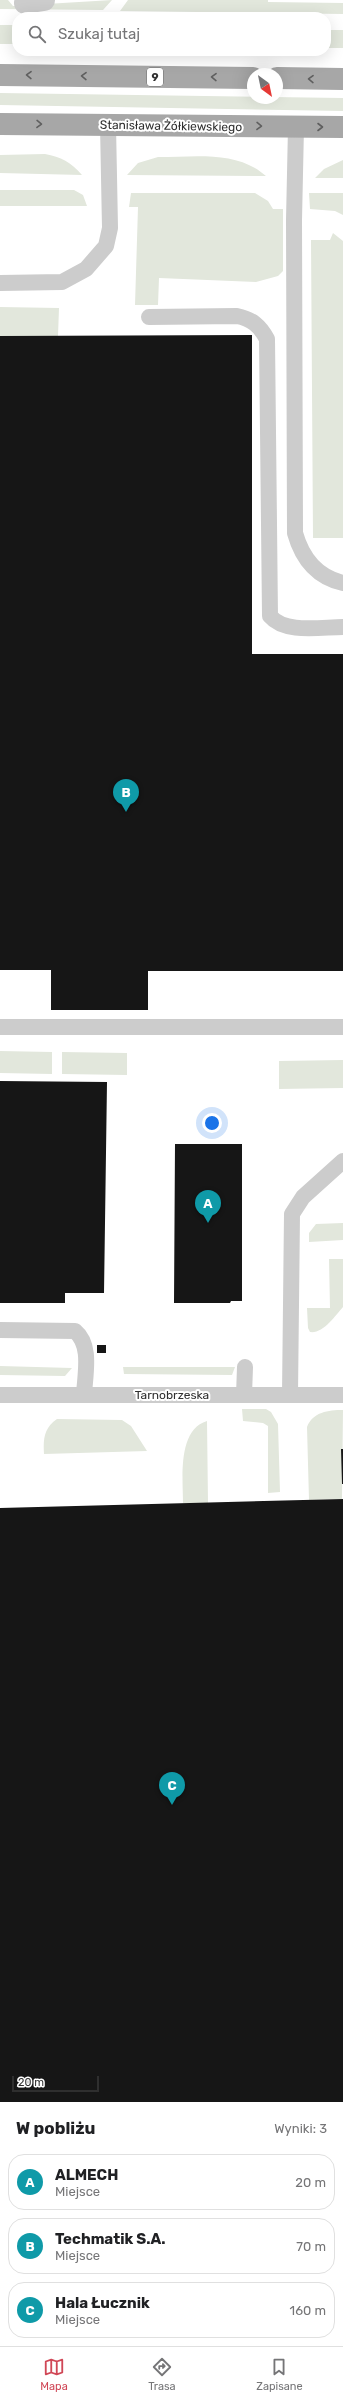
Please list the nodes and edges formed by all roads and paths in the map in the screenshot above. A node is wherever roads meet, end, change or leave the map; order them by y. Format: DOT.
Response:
graph roads {
  1 [pos="0,75"];
  2 [pos="247,78"];
  3 [pos="283,78"];
  4 [pos="343,79"];
  5 [pos="0,124"];
  6 [pos="108,125"];
  7 [pos="296,127"];
  8 [pos="343,127"];
  9 [pos="0,283"];
  10 [pos="148,317"];
  11 [pos="343,583"];
  12 [pos="343,627"];
  13 [pos="0,1027"];
  14 [pos="343,1027"];
  15 [pos="343,1161"];
  16 [pos="0,1330"];
  17 [pos="245,1367"];
  18 [pos="0,1395"];
  19 [pos="84,1395"];
  20 [pos="244,1395"];
  21 [pos="290,1395"];
  22 [pos="343,1395"];
  2 -- 1 [label="main road, 9, one-way"];
  4 -- 3 [label="main road, one-way"];
  5 -- 6 [label="main road, Stanisława Żółkiewskiego, one-way"];
  6 -- 7 [label="main road, Stanisława Żółkiewskiego, one-way"];
  6 -- 9 [label="lane"];
  7 -- 8 [label="main road, Stanisława Żółkiewskiego, one-way"];
  7 -- 11 [label="lane"];
  10 -- 12 [label="lane"];
  13 -- 14 [label="lane"];
  15 -- 21 [label="lane"];
  16 -- 19 [label="lane"];
  17 -- 20 [label="lane"];
  18 -- 19 [label="lane, Tarnobrzeska"];
  19 -- 20 [label="lane, Tarnobrzeska"];
  20 -- 21 [label="lane, Tarnobrzeska"];
  21 -- 22 [label="lane, Tarnobrzeska"];
}
